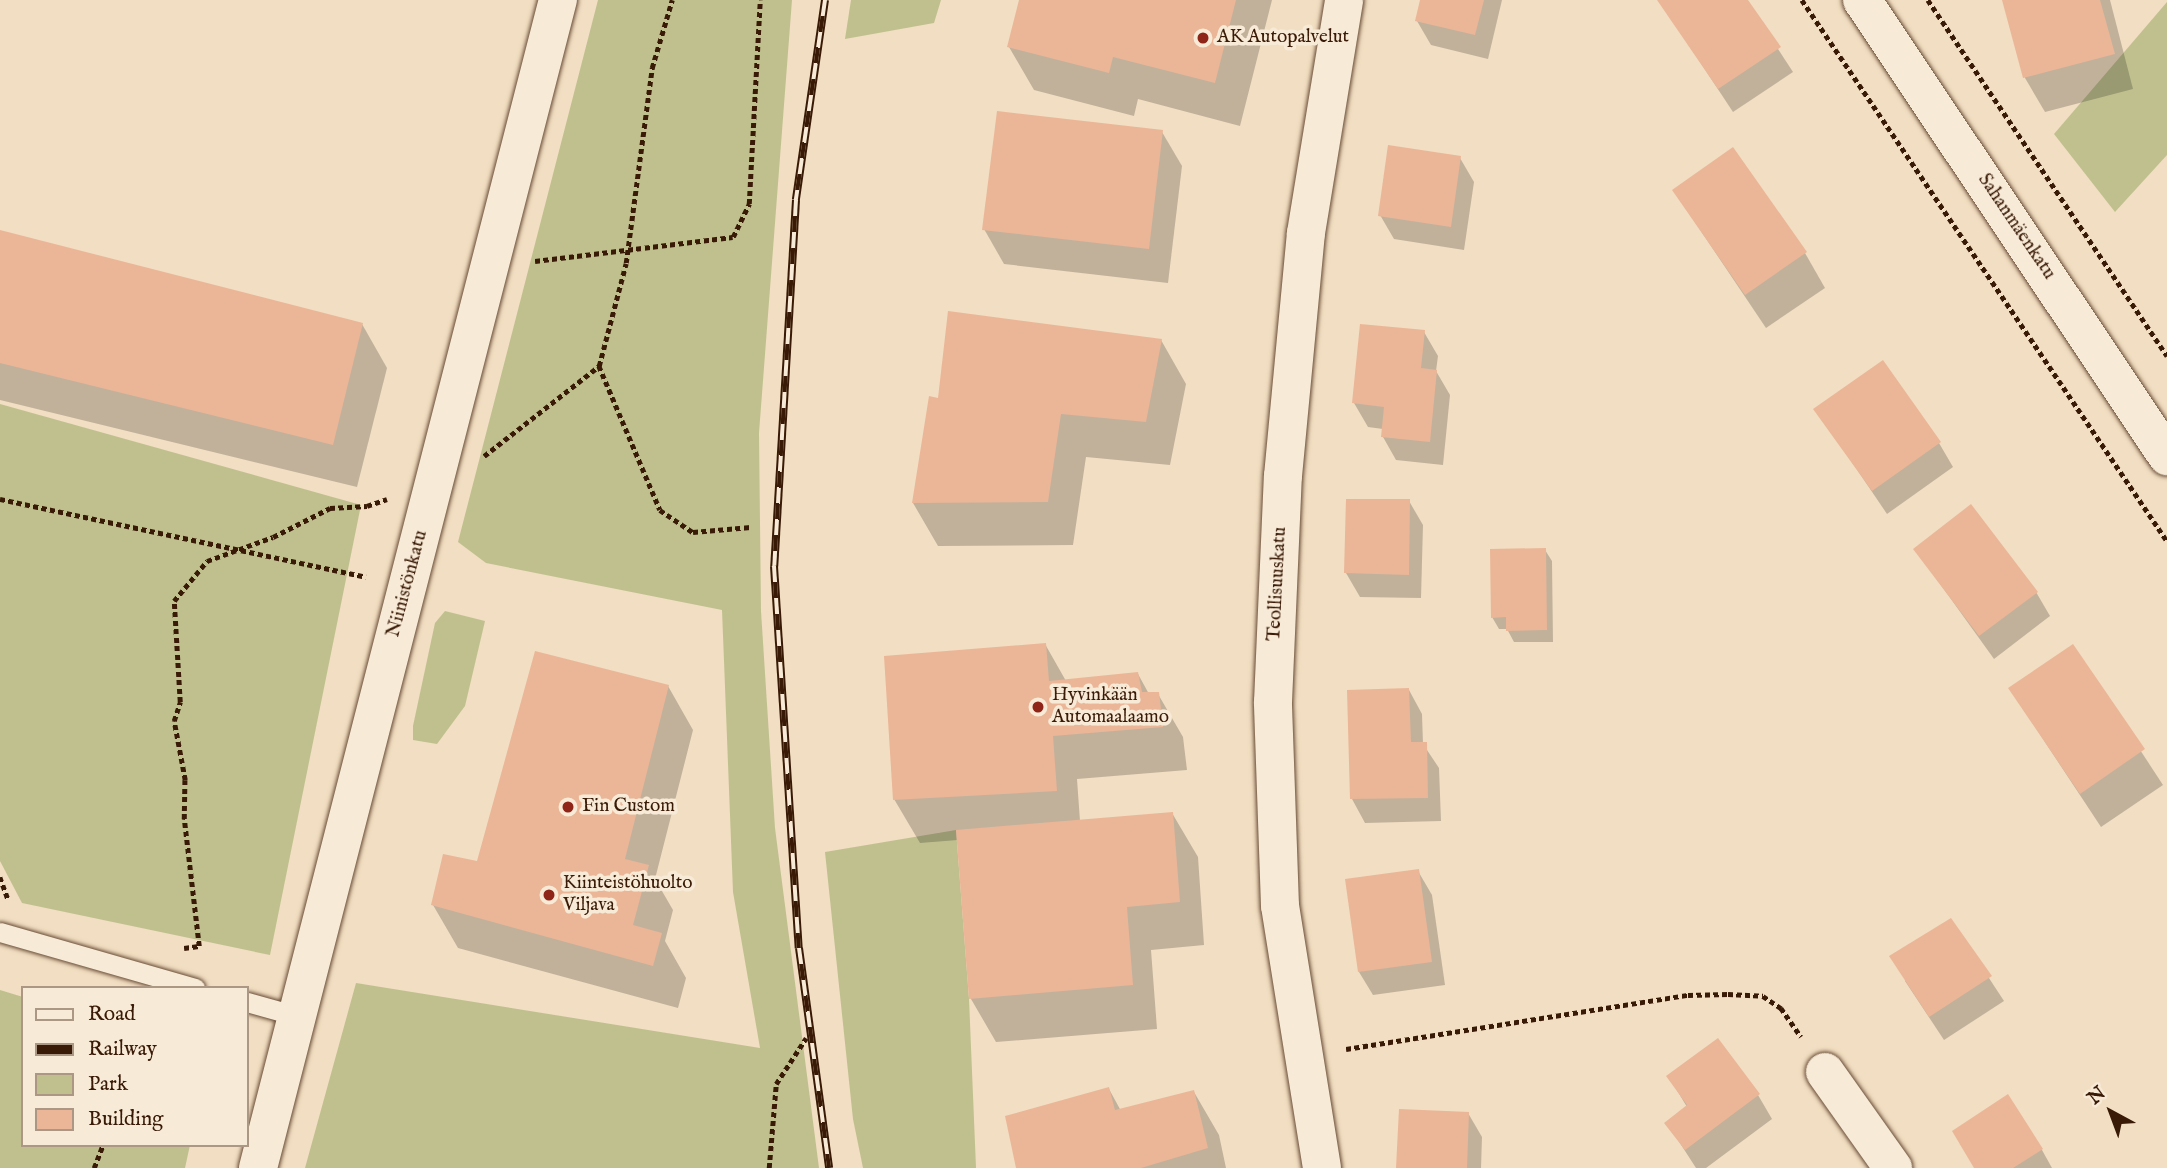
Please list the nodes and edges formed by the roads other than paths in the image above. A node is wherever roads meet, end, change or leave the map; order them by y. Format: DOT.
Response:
graph roads {
  1 [pos="558,0"];
  2 [pos="1343,0"];
  3 [pos="1862,0"];
  4 [pos="2167,456"];
  5 [pos="0,932"];
  6 [pos="188,986"];
  7 [pos="248,1002"];
  8 [pos="297,1016"];
  9 [pos="1825,1072"];
  10 [pos="258,1168"];
  11 [pos="1322,1168"];
  12 [pos="1893,1168"];
  1 -- 8 [label="street, Niinistönkatu"];
  2 -- 11 [label="street, Teollisuuskatu"];
  3 -- 4 [label="street, Sahanmäenkatu"];
  5 -- 6 [label="lane"];
  7 -- 8 [label="lane"];
  8 -- 10 [label="street, Niinistönkatu"];
  9 -- 12 [label="street"];
}
